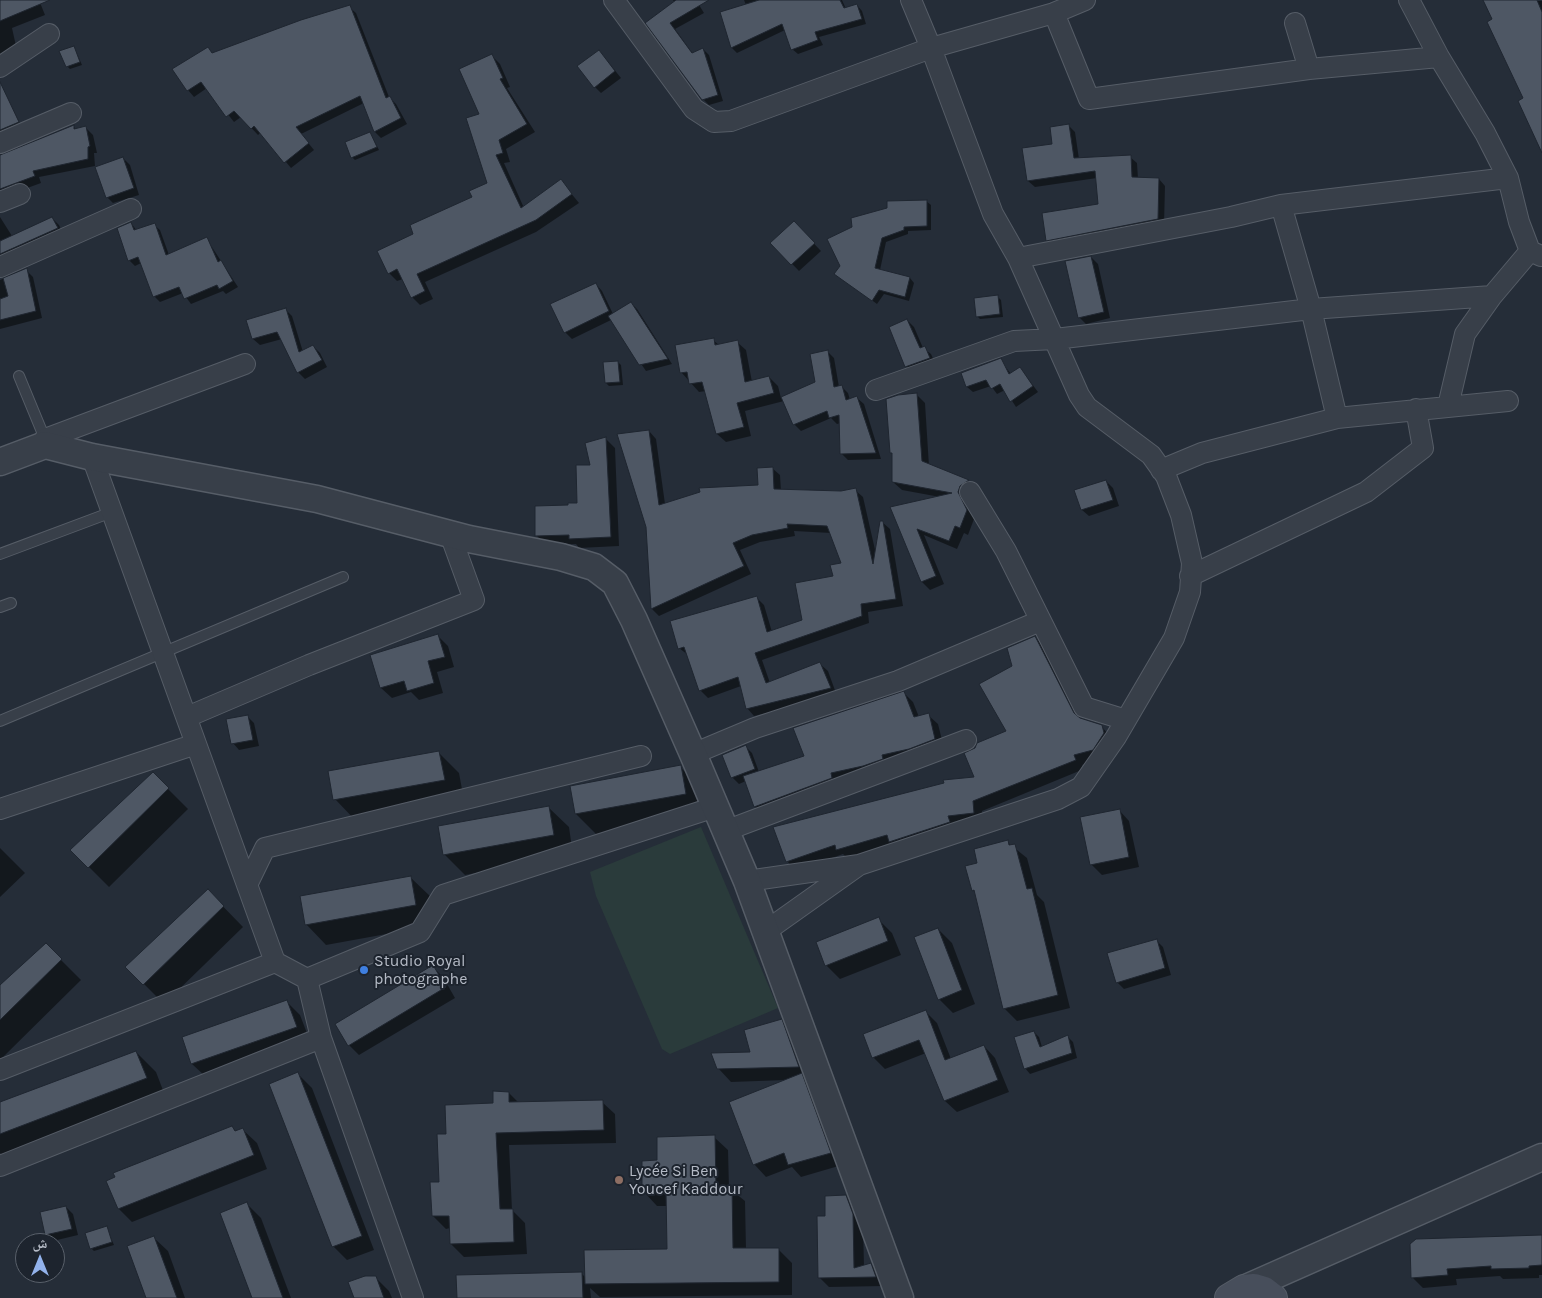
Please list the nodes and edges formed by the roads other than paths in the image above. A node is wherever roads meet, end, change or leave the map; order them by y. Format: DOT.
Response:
graph roads {
  1 [pos="614,0"];
  2 [pos="911,0"];
  3 [pos="1085,0"];
  4 [pos="1409,0"];
  5 [pos="1054,13"];
  6 [pos="1295,23"];
  7 [pos="49,34"];
  8 [pos="931,48"];
  9 [pos="1439,57"];
  10 [pos="0,68"];
  11 [pos="1310,68"];
  12 [pos="70,114"];
  13 [pos="0,143"];
  14 [pos="1508,178"];
  15 [pos="20,194"];
  16 [pos="0,202"];
  17 [pos="1281,205"];
  18 [pos="130,209"];
  19 [pos="1536,254"];
  20 [pos="1018,258"];
  21 [pos="0,267"];
  22 [pos="1492,296"];
  23 [pos="1311,309"];
  24 [pos="1055,338"];
  25 [pos="245,364"];
  26 [pos="19,376"];
  27 [pos="876,390"];
  28 [pos="1508,401"];
  29 [pos="1448,406"];
  30 [pos="1416,409"];
  31 [pos="1337,418"];
  32 [pos="45,442"];
  33 [pos="92,457"];
  34 [pos="0,462"];
  35 [pos="1161,470"];
  36 [pos="970,492"];
  37 [pos="112,512"];
  38 [pos="450,534"];
  39 [pos="0,554"];
  40 [pos="1190,576"];
  41 [pos="342,577"];
  42 [pos="10,603"];
  43 [pos="0,607"];
  44 [pos="1040,621"];
  45 [pos="163,652"];
  46 [pos="187,717"];
  47 [pos="0,720"];
  48 [pos="1126,720"];
  49 [pos="966,740"];
  50 [pos="196,744"];
  51 [pos="693,754"];
  52 [pos="641,756"];
  53 [pos="0,809"];
  54 [pos="720,819"];
  55 [pos="859,865"];
  56 [pos="747,881"];
  57 [pos="247,886"];
  58 [pos="766,931"];
  59 [pos="275,962"];
  60 [pos="307,979"];
  61 [pos="321,1038"];
  62 [pos="0,1070"];
  63 [pos="1542,1157"];
  64 [pos="0,1166"];
  65 [pos="1233,1296"];
  66 [pos="413,1298"];
  67 [pos="900,1298"];
  68 [pos="1273,1298"];
  1 -- 8 [label="street"];
  2 -- 8 [label="street"];
  3 -- 5 [label="street"];
  4 -- 9 [label="street"];
  5 -- 8 [label="street"];
  5 -- 11 [label="street"];
  6 -- 11 [label="street"];
  7 -- 10 [label="street"];
  8 -- 20 [label="street"];
  9 -- 11 [label="street"];
  9 -- 14 [label="street"];
  12 -- 13 [label="street"];
  14 -- 17 [label="street"];
  14 -- 19 [label="street"];
  15 -- 16 [label="street"];
  17 -- 20 [label="street"];
  17 -- 23 [label="street"];
  18 -- 21 [label="street"];
  19 -- 22 [label="street"];
  20 -- 24 [label="street"];
  22 -- 23 [label="street"];
  22 -- 29 [label="street"];
  23 -- 24 [label="street"];
  23 -- 31 [label="street"];
  24 -- 27 [label="street"];
  24 -- 35 [label="street"];
  25 -- 32 [label="street"];
  26 -- 32 [label="lane"];
  28 -- 29 [label="street"];
  29 -- 30 [label="street"];
  30 -- 31 [label="street"];
  30 -- 40 [label="street"];
  31 -- 35 [label="street"];
  32 -- 33 [label="street"];
  32 -- 34 [label="street"];
  33 -- 37 [label="street"];
  33 -- 38 [label="street"];
  35 -- 40 [label="street"];
  36 -- 44 [label="street"];
  37 -- 39 [label="lane"];
  37 -- 45 [label="street"];
  38 -- 46 [label="street"];
  38 -- 51 [label="street"];
  40 -- 48 [label="street"];
  41 -- 45 [label="lane"];
  42 -- 43 [label="lane"];
  44 -- 48 [label="street"];
  44 -- 51 [label="street"];
  45 -- 46 [label="street"];
  45 -- 47 [label="lane"];
  46 -- 50 [label="street"];
  48 -- 55 [label="street"];
  49 -- 54 [label="street"];
  50 -- 53 [label="street"];
  50 -- 57 [label="street"];
  51 -- 54 [label="street"];
  52 -- 57 [label="street"];
  54 -- 56 [label="street"];
  54 -- 60 [label="street"];
  55 -- 56 [label="street"];
  55 -- 58 [label="street"];
  56 -- 58 [label="street"];
  57 -- 59 [label="street"];
  58 -- 67 [label="street"];
  59 -- 60 [label="street"];
  59 -- 62 [label="street"];
  60 -- 61 [label="street"];
  61 -- 64 [label="street"];
  61 -- 66 [label="street"];
  63 -- 65 [label="street"];
  65 -- 68 [label="main road"];
}
